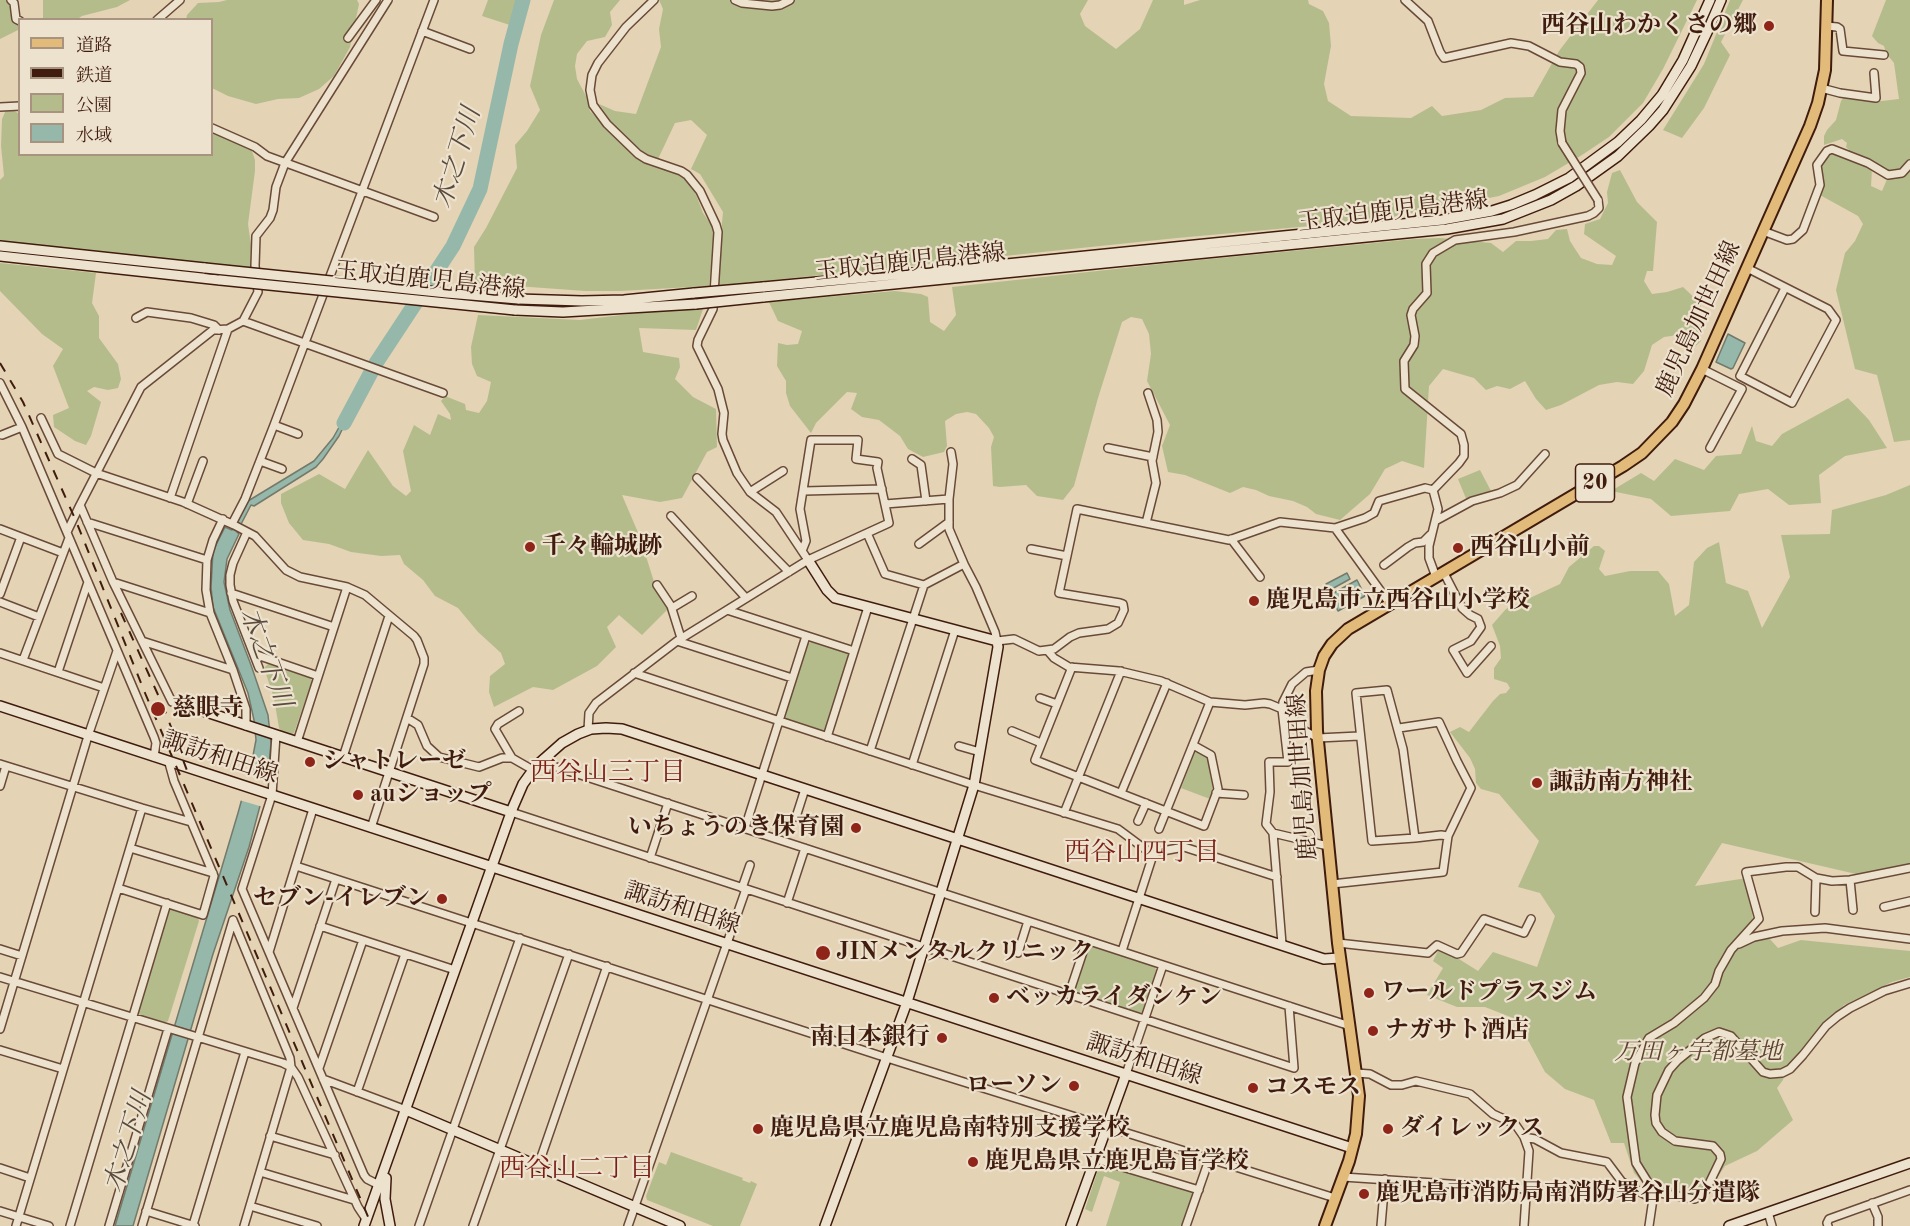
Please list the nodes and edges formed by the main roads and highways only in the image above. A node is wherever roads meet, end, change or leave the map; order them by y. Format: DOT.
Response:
graph roads {
  1 [pos="1827,0"];
  2 [pos="1325,1226"];
  1 -- 2 [label="main road, 鹿児島加世田線 / 20"];
}
